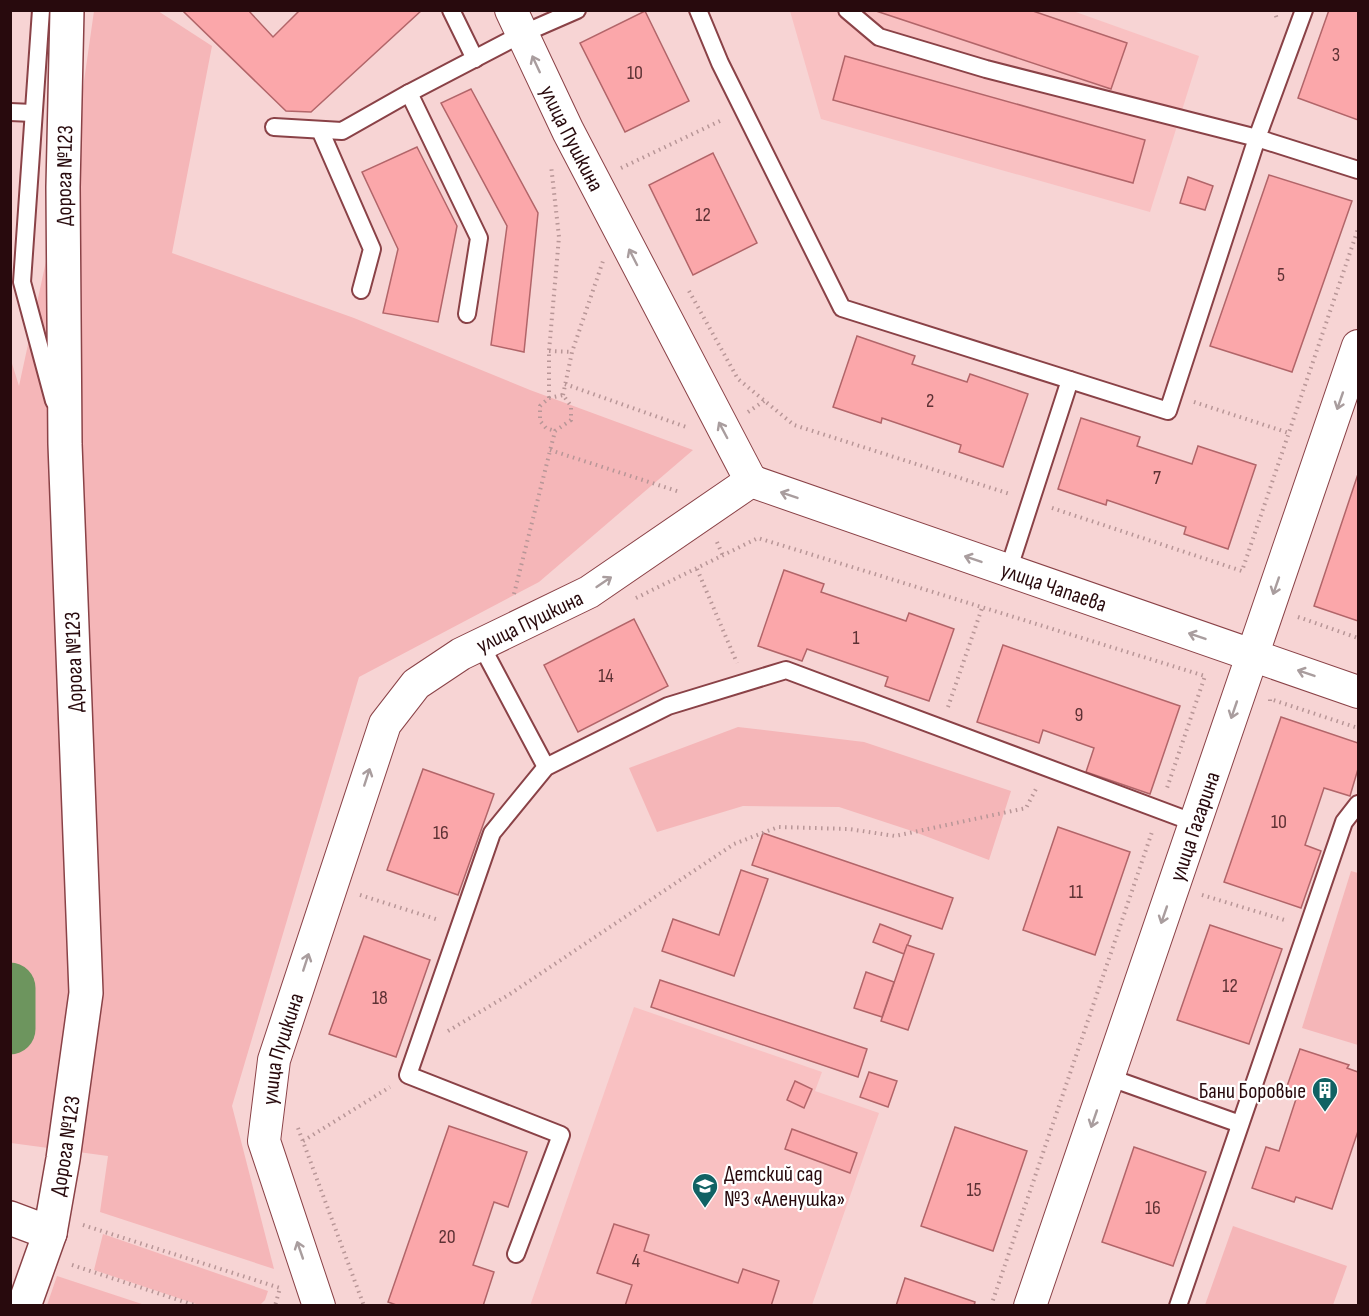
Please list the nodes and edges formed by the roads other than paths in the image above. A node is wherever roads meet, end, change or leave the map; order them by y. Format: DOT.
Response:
graph roads {
  1 [pos="41,10"];
  2 [pos="67,10"];
  3 [pos="451,10"];
  4 [pos="577,10"];
  5 [pos="698,10"];
  6 [pos="847,10"];
  7 [pos="1304,10"];
  8 [pos="517,22"];
  9 [pos="475,59"];
  10 [pos="409,93"];
  11 [pos="10,112"];
  12 [pos="33,113"];
  13 [pos="274,127"];
  14 [pos="320,130"];
  15 [pos="1257,138"];
  16 [pos="1359,170"];
  17 [pos="361,290"];
  18 [pos="467,314"];
  19 [pos="1359,346"];
  20 [pos="1070,380"];
  21 [pos="65,444"];
  22 [pos="751,482"];
  23 [pos="1008,571"];
  24 [pos="493,639"];
  25 [pos="1253,655"];
  26 [pos="1359,692"];
  27 [pos="546,767"];
  28 [pos="1359,804"];
  29 [pos="1195,823"];
  30 [pos="1108,1077"];
  31 [pos="1240,1124"];
  32 [pos="10,1218"];
  33 [pos="50,1233"];
  34 [pos="516,1254"];
  35 [pos="24,1305"];
  36 [pos="319,1305"];
  37 [pos="1030,1305"];
  38 [pos="1178,1305"];
  1 -- 12 [label="lane"];
  2 -- 21 [label="street, Дорога №123"];
  3 -- 9 [label="lane"];
  4 -- 8 [label="lane"];
  5 -- 20 [label="lane"];
  6 -- 15 [label="lane"];
  7 -- 15 [label="lane"];
  8 -- 9 [label="lane"];
  22 -- 8 [label="street, улица Пушкина, one-way"];
  9 -- 10 [label="lane"];
  10 -- 14 [label="lane"];
  10 -- 18 [label="lane"];
  11 -- 12 [label="lane"];
  12 -- 21 [label="lane"];
  13 -- 14 [label="lane"];
  14 -- 17 [label="lane"];
  15 -- 16 [label="lane"];
  15 -- 20 [label="lane"];
  19 -- 25 [label="street, улица Гагарина, one-way"];
  20 -- 23 [label="lane"];
  21 -- 33 [label="street, Дорога №123"];
  23 -- 22 [label="street, улица Чапаева, one-way"];
  24 -- 22 [label="street, улица Пушкина, one-way"];
  25 -- 23 [label="street, улица Чапаева, one-way"];
  24 -- 27 [label="lane"];
  36 -- 24 [label="street, улица Пушкина, one-way"];
  26 -- 25 [label="street, улица Чапаева, one-way"];
  25 -- 29 [label="street, улица Гагарина, one-way"];
  27 -- 29 [label="lane"];
  27 -- 34 [label="lane"];
  28 -- 31 [label="lane"];
  29 -- 30 [label="street, улица Гагарина, one-way"];
  30 -- 31 [label="lane"];
  30 -- 37 [label="street, улица Гагарина, one-way"];
  31 -- 38 [label="lane"];
  32 -- 33 [label="street"];
  33 -- 35 [label="street, Дорога №123"];
}
